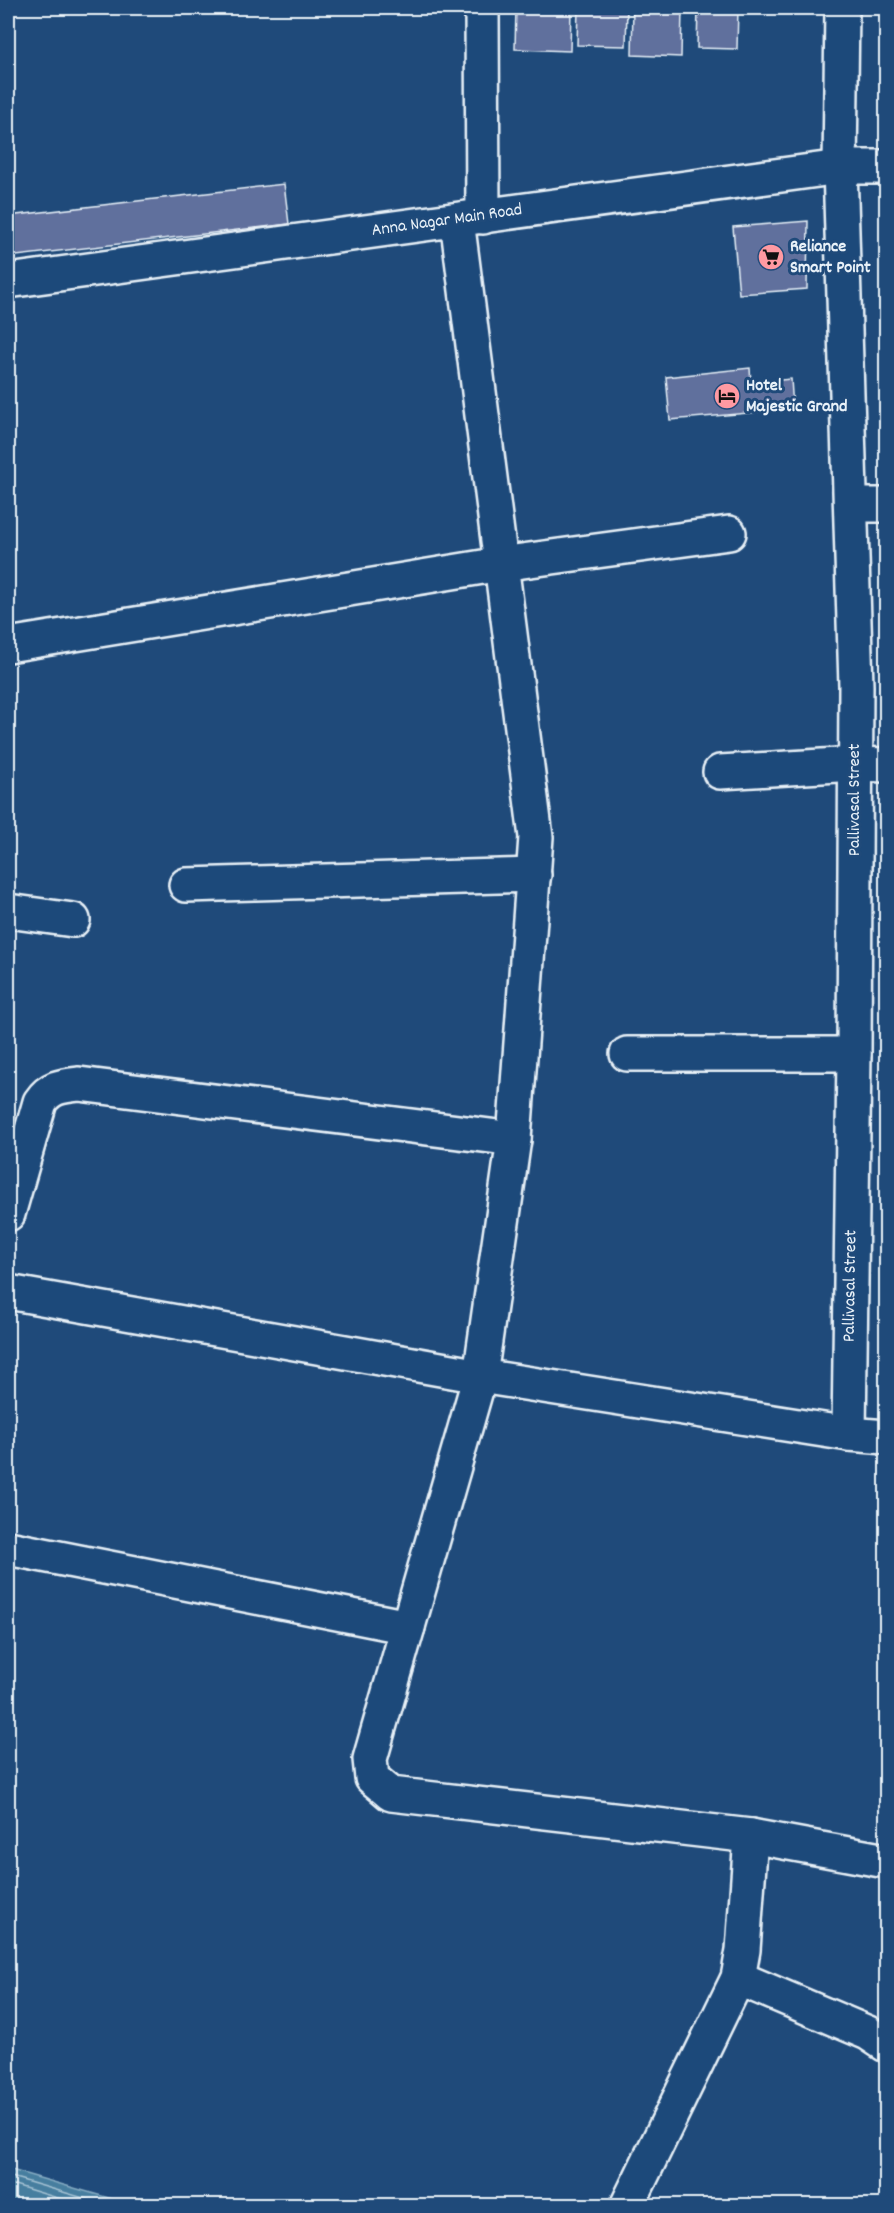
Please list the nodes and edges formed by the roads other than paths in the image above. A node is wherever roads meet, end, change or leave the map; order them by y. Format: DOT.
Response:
graph roads {
  1 [pos="482,8"];
  2 [pos="842,8"];
  3 [pos="840,167"];
  4 [pos="886,167"];
  5 [pos="470,218"];
  6 [pos="8,281"];
  7 [pos="852,505"];
  8 [pos="886,505"];
  9 [pos="729,533"];
  10 [pos="501,564"];
  11 [pos="8,645"];
  12 [pos="871,765"];
  13 [pos="720,772"];
  14 [pos="534,875"];
  15 [pos="186,885"];
  16 [pos="8,911"];
  17 [pos="73,920"];
  18 [pos="627,1054"];
  19 [pos="854,1054"];
  20 [pos="514,1139"];
  21 [pos="8,1214"];
  22 [pos="8,1292"];
  23 [pos="480,1377"];
  24 [pos="849,1434"];
  25 [pos="886,1437"];
  26 [pos="8,1548"];
  27 [pos="408,1627"];
  28 [pos="751,1836"];
  29 [pos="886,1861"];
  30 [pos="738,1978"];
  31 [pos="886,2045"];
  32 [pos="627,2205"];
  1 -- 5 [label="street"];
  2 -- 3 [label="street, Pallivasal Street"];
  3 -- 4 [label="street, Anna Nagar Main Road"];
  3 -- 5 [label="street, Anna Nagar Main Road"];
  3 -- 7 [label="street, Pallivasal Street"];
  5 -- 6 [label="street, Anna Nagar Main Road"];
  5 -- 10 [label="street"];
  7 -- 8 [label="street"];
  7 -- 12 [label="street, Pallivasal Street"];
  9 -- 10 [label="street"];
  10 -- 11 [label="street"];
  10 -- 14 [label="street"];
  12 -- 13 [label="street"];
  12 -- 19 [label="street, Pallivasal Street"];
  14 -- 15 [label="street"];
  14 -- 20 [label="street"];
  16 -- 17 [label="street"];
  18 -- 19 [label="street"];
  19 -- 24 [label="street, Pallivasal Street"];
  20 -- 21 [label="street"];
  20 -- 23 [label="street"];
  22 -- 23 [label="street"];
  23 -- 24 [label="street"];
  23 -- 27 [label="street"];
  24 -- 25 [label="street"];
  26 -- 27 [label="street"];
  27 -- 28 [label="street"];
  28 -- 29 [label="street"];
  28 -- 30 [label="street"];
  30 -- 31 [label="street"];
  30 -- 32 [label="street"];
}
